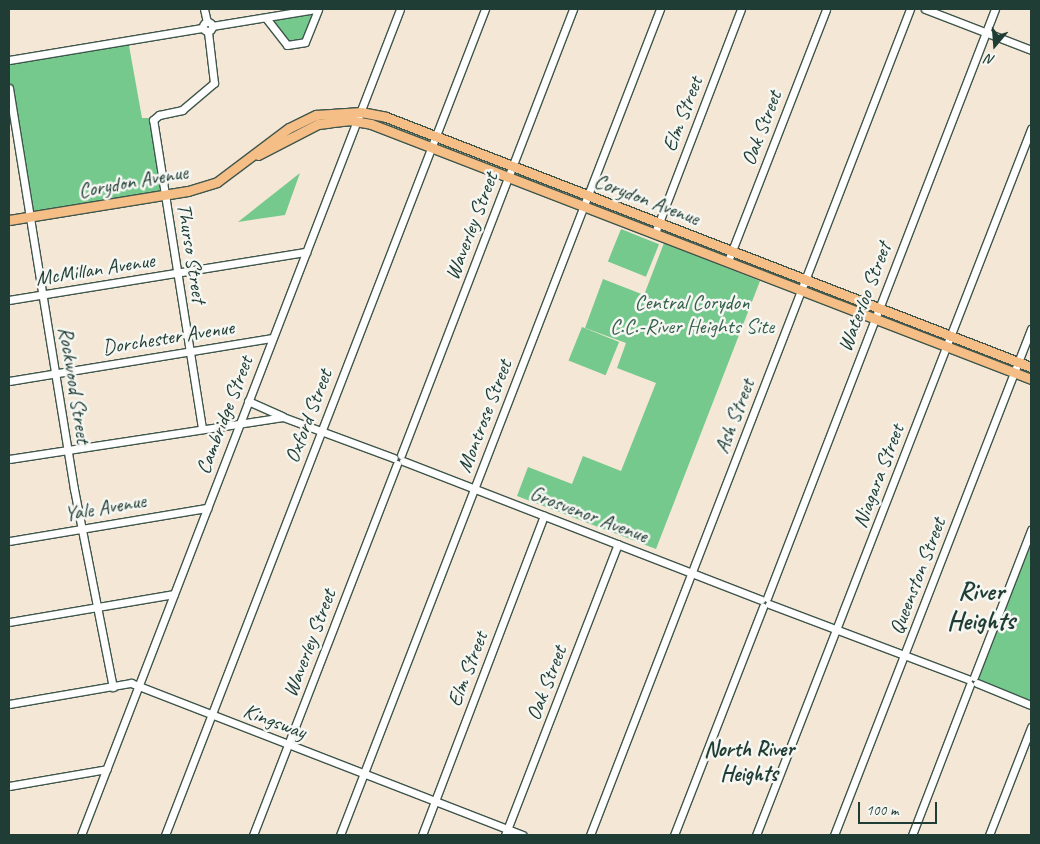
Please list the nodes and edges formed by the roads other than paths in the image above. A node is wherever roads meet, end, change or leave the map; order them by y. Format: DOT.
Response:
graph roads {
  1 [pos="204,9"];
  2 [pos="317,9"];
  3 [pos="400,9"];
  4 [pos="485,9"];
  5 [pos="573,9"];
  6 [pos="660,9"];
  7 [pos="741,9"];
  8 [pos="826,9"];
  9 [pos="910,9"];
  10 [pos="925,9"];
  11 [pos="995,9"];
  12 [pos="266,18"];
  13 [pos="207,27"];
  14 [pos="986,32"];
  15 [pos="1031,50"];
  16 [pos="9,60"];
  17 [pos="9,88"];
  18 [pos="359,116"];
  19 [pos="1031,128"];
  20 [pos="436,136"];
  21 [pos="17,138"];
  22 [pos="9,140"];
  23 [pos="432,146"];
  24 [pos="512,166"];
  25 [pos="508,176"];
  26 [pos="164,195"];
  27 [pos="587,195"];
  28 [pos="583,205"];
  29 [pos="30,217"];
  30 [pos="9,220"];
  31 [pos="659,222"];
  32 [pos="655,233"];
  33 [pos="732,250"];
  34 [pos="306,252"];
  35 [pos="728,261"];
  36 [pos="177,273"];
  37 [pos="806,279"];
  38 [pos="802,290"];
  39 [pos="43,295"];
  40 [pos="9,300"];
  41 [pos="879,307"];
  42 [pos="875,318"];
  43 [pos="1031,329"];
  44 [pos="951,336"];
  45 [pos="273,338"];
  46 [pos="947,346"];
  47 [pos="190,352"];
  48 [pos="1018,362"];
  49 [pos="1031,367"];
  50 [pos="1014,372"];
  51 [pos="55,373"];
  52 [pos="1031,378"];
  53 [pos="9,380"];
  54 [pos="248,401"];
  55 [pos="283,417"];
  56 [pos="240,422"];
  57 [pos="226,424"];
  58 [pos="202,428"];
  59 [pos="322,430"];
  60 [pos="235,436"];
  61 [pos="67,450"];
  62 [pos="9,459"];
  63 [pos="399,460"];
  64 [pos="475,488"];
  65 [pos="207,508"];
  66 [pos="544,515"];
  67 [pos="81,529"];
  68 [pos="1031,530"];
  69 [pos="9,541"];
  70 [pos="618,544"];
  71 [pos="692,572"];
  72 [pos="174,594"];
  73 [pos="765,602"];
  74 [pos="98,607"];
  75 [pos="9,622"];
  76 [pos="836,629"];
  77 [pos="905,656"];
  78 [pos="972,681"];
  79 [pos="138,686"];
  80 [pos="113,687"];
  81 [pos="9,704"];
  82 [pos="1031,705"];
  83 [pos="211,715"];
  84 [pos="1031,726"];
  85 [pos="288,745"];
  86 [pos="107,769"];
  87 [pos="363,774"];
  88 [pos="9,786"];
  89 [pos="435,801"];
  90 [pos="507,832"];
  91 [pos="81,835"];
  92 [pos="164,835"];
  93 [pos="253,835"];
  94 [pos="340,835"];
  95 [pos="422,835"];
  96 [pos="522,835"];
  97 [pos="590,835"];
  98 [pos="674,835"];
  99 [pos="756,835"];
  100 [pos="834,835"];
  101 [pos="912,835"];
  102 [pos="989,835"];
  1 -- 13 [label="street, Thurso Street"];
  2 -- 12 [label="street"];
  2 -- 12 [label="street"];
  3 -- 18 [label="street, Cambridge Street"];
  4 -- 20 [label="street, Oxford Street"];
  5 -- 24 [label="street, Waverley Street"];
  6 -- 27 [label="street, Montrose Street"];
  7 -- 31 [label="street, Elm Street"];
  8 -- 33 [label="street, Oak Street"];
  9 -- 37 [label="street, Ash Street"];
  10 -- 14 [label="street"];
  11 -- 14 [label="street, Waterloo Street"];
  12 -- 13 [label="street"];
  13 -- 16 [label="street"];
  13 -- 26 [label="street, Thurso Street"];
  14 -- 15 [label="street"];
  14 -- 41 [label="street, Waterloo Street"];
  17 -- 21 [label="street, Rockwood Street"];
  18 -- 20 [label="main road, Corydon Avenue"];
  18 -- 23 [label="main road, Corydon Avenue"];
  18 -- 26 [label="main road, Corydon Avenue"];
  18 -- 34 [label="street, Cambridge Street"];
  19 -- 44 [label="street, Niagara Street"];
  20 -- 23 [label="street, Oxford Street"];
  20 -- 24 [label="main road, Corydon Avenue"];
  21 -- 22 [label="street"];
  21 -- 29 [label="street, Rockwood Street"];
  23 -- 25 [label="main road, Corydon Avenue"];
  23 -- 59 [label="street, Oxford Street"];
  24 -- 25 [label="street, Waverley Street"];
  24 -- 27 [label="main road, Corydon Avenue"];
  25 -- 28 [label="main road, Corydon Avenue"];
  25 -- 63 [label="street, Waverley Street"];
  26 -- 29 [label="main road, Corydon Avenue"];
  26 -- 36 [label="street, Thurso Street"];
  27 -- 28 [label="street, Montrose Street"];
  27 -- 31 [label="main road, Corydon Avenue"];
  28 -- 32 [label="main road, Corydon Avenue"];
  28 -- 64 [label="street, Montrose Street"];
  29 -- 30 [label="main road, Corydon Avenue"];
  29 -- 39 [label="street, Rockwood Street"];
  31 -- 32 [label="street, Elm Street"];
  31 -- 33 [label="main road, Corydon Avenue"];
  32 -- 35 [label="main road, Corydon Avenue"];
  33 -- 35 [label="street, Oak Street"];
  33 -- 37 [label="main road, Corydon Avenue"];
  34 -- 36 [label="street, McMillan Avenue"];
  34 -- 45 [label="street, Cambridge Street"];
  35 -- 38 [label="main road, Corydon Avenue"];
  36 -- 39 [label="street, McMillan Avenue"];
  36 -- 47 [label="street, Thurso Street"];
  37 -- 38 [label="street, Ash Street"];
  37 -- 41 [label="main road, Corydon Avenue"];
  38 -- 42 [label="main road, Corydon Avenue"];
  38 -- 71 [label="street, Ash Street"];
  39 -- 40 [label="street, McMillan Avenue"];
  39 -- 51 [label="street, Rockwood Street"];
  41 -- 42 [label="street, Waterloo Street"];
  41 -- 44 [label="main road, Corydon Avenue"];
  42 -- 46 [label="main road, Corydon Avenue"];
  42 -- 73 [label="street, Waterloo Street"];
  43 -- 48 [label="street, Queenston Street"];
  44 -- 46 [label="street, Niagara Street"];
  44 -- 48 [label="main road, Corydon Avenue"];
  45 -- 47 [label="street, Dorchester Avenue"];
  45 -- 54 [label="street, Cambridge Street"];
  46 -- 50 [label="main road, Corydon Avenue"];
  46 -- 76 [label="street, Niagara Street"];
  47 -- 51 [label="street, Dorchester Avenue"];
  47 -- 58 [label="street, Thurso Street"];
  48 -- 49 [label="main road, Corydon Avenue"];
  48 -- 50 [label="street, Queenston Street"];
  50 -- 52 [label="main road, Corydon Avenue"];
  50 -- 77 [label="street, Queenston Street"];
  51 -- 53 [label="street, Dorchester Avenue"];
  51 -- 61 [label="street, Rockwood Street"];
  54 -- 55 [label="street, Grosvenor Avenue"];
  54 -- 56 [label="street, Cambridge Street"];
  55 -- 56 [label="street, Grosvenor Avenue"];
  55 -- 59 [label="street, Grosvenor Avenue"];
  56 -- 57 [label="street, Grosvenor Avenue"];
  56 -- 60 [label="street, Cambridge Street"];
  57 -- 58 [label="street, Grosvenor Avenue"];
  57 -- 60 [label="street"];
  58 -- 61 [label="street, Grosvenor Avenue"];
  59 -- 63 [label="street, Grosvenor Avenue"];
  59 -- 83 [label="street, Oxford Street"];
  60 -- 65 [label="street, Cambridge Street"];
  61 -- 62 [label="street, Grosvenor Avenue"];
  61 -- 67 [label="street, Rockwood Street"];
  63 -- 64 [label="street, Grosvenor Avenue"];
  63 -- 85 [label="street, Waverley Street"];
  64 -- 66 [label="street, Grosvenor Avenue"];
  64 -- 87 [label="street, Montrose Street"];
  65 -- 67 [label="street, Yale Avenue"];
  65 -- 72 [label="street, Cambridge Street"];
  66 -- 70 [label="street, Grosvenor Avenue"];
  66 -- 89 [label="street, Elm Street"];
  67 -- 69 [label="street, Yale Avenue"];
  67 -- 74 [label="street, Rockwood Street"];
  68 -- 78 [label="street"];
  70 -- 71 [label="street, Grosvenor Avenue"];
  70 -- 90 [label="street, Oak Street"];
  71 -- 73 [label="street, Grosvenor Avenue"];
  71 -- 97 [label="street, Ash Street"];
  72 -- 74 [label="street"];
  72 -- 79 [label="street, Cambridge Street"];
  73 -- 76 [label="street, Grosvenor Avenue"];
  73 -- 98 [label="street, Waterloo Street"];
  74 -- 75 [label="street"];
  74 -- 80 [label="street, Rockwood Street"];
  76 -- 77 [label="street, Grosvenor Avenue"];
  76 -- 99 [label="street, Niagara Street"];
  77 -- 78 [label="street, Grosvenor Avenue"];
  77 -- 100 [label="street, Queenston Street"];
  78 -- 82 [label="street, Grosvenor Avenue"];
  78 -- 101 [label="street"];
  79 -- 80 [label="street, Kingsway"];
  79 -- 83 [label="street, Kingsway"];
  79 -- 86 [label="street, Cambridge Street"];
  80 -- 81 [label="street, Kingsway"];
  83 -- 85 [label="street, Kingsway"];
  83 -- 92 [label="street, Oxford Street"];
  84 -- 102 [label="street"];
  85 -- 87 [label="street, Kingsway"];
  85 -- 93 [label="street, Waverley Street"];
  86 -- 88 [label="street"];
  86 -- 91 [label="street, Cambridge Street"];
  87 -- 89 [label="street, Kingsway"];
  87 -- 94 [label="street, Montrose Street"];
  89 -- 90 [label="street, Kingsway"];
  89 -- 95 [label="street, Elm Street"];
  90 -- 96 [label="street, Kingsway"];
}
